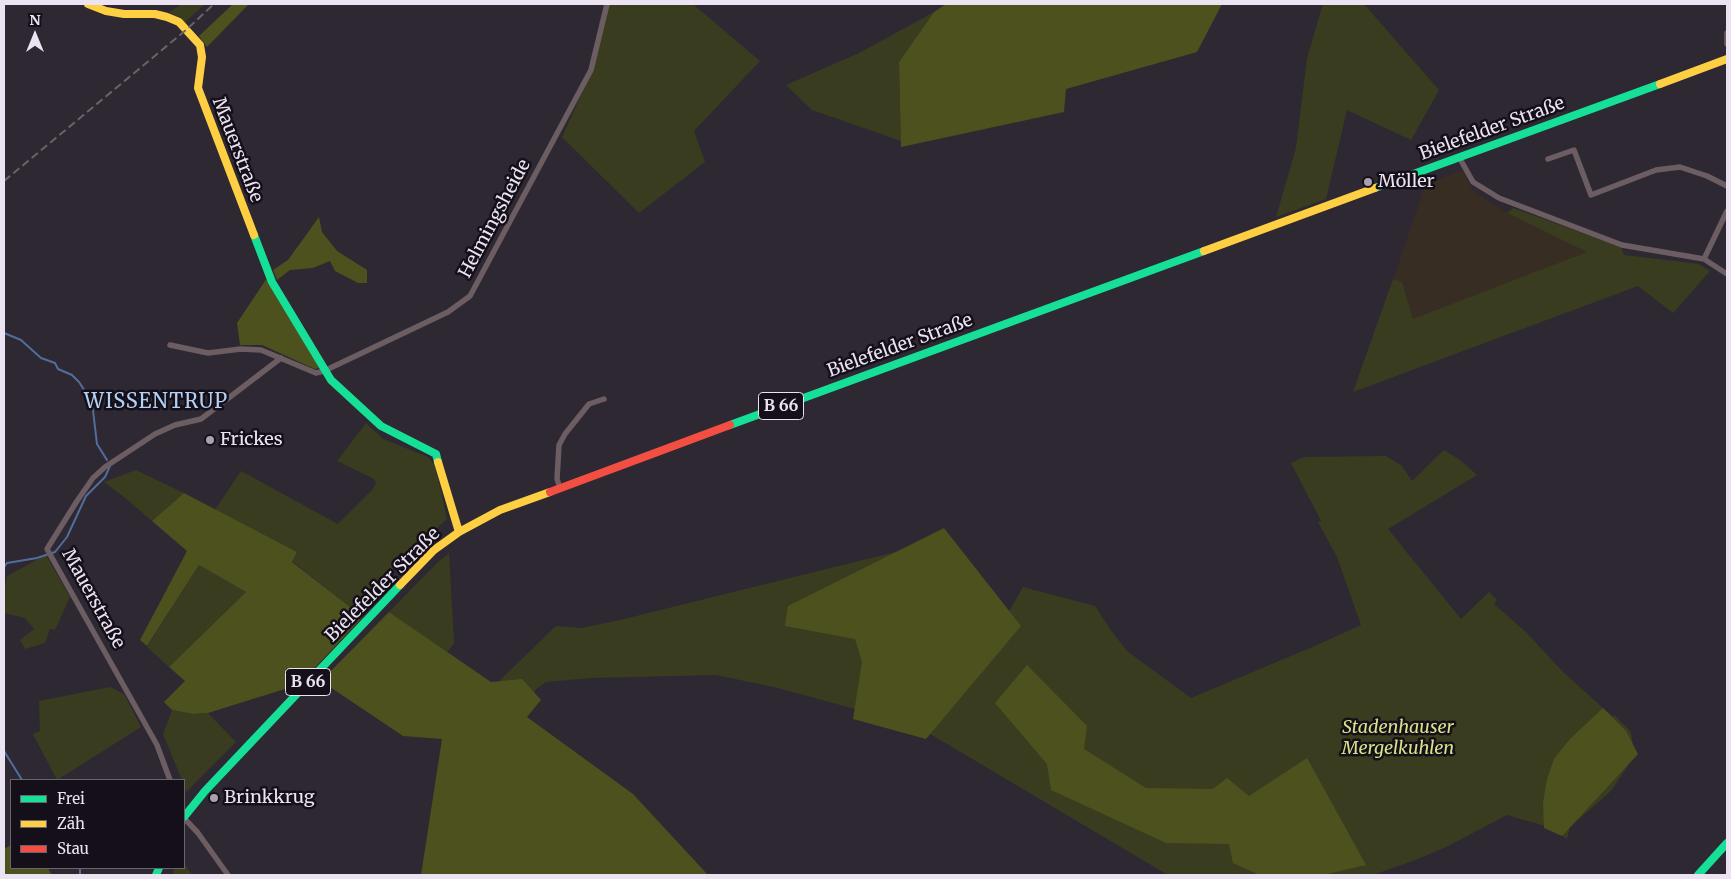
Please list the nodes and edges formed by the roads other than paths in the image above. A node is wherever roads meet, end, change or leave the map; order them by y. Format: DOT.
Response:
graph roads {
  1 [pos="88,4"];
  2 [pos="607,4"];
  3 [pos="1727,34"];
  4 [pos="1727,44"];
  5 [pos="1727,59"];
  6 [pos="1458,157"];
  7 [pos="1548,159"];
  8 [pos="1727,186"];
  9 [pos="1727,212"];
  10 [pos="1704,260"];
  11 [pos="1727,274"];
  12 [pos="170,345"];
  13 [pos="281,358"];
  14 [pos="324,371"];
  15 [pos="604,399"];
  16 [pos="560,488"];
  17 [pos="459,532"];
  18 [pos="170,779"];
  19 [pos="185,816"];
  20 [pos="185,818"];
  21 [pos="1727,843"];
  22 [pos="228,875"];
  23 [pos="1698,875"];
  1 -- 14 [label="main road, Mauerstraße"];
  2 -- 14 [label="street, Helmingsheide"];
  3 -- 4 [label="street"];
  5 -- 6 [label="main road, Bielefelder Straße / B 66"];
  6 -- 10 [label="street"];
  6 -- 16 [label="main road, Bielefelder Straße / B 66"];
  7 -- 8 [label="street"];
  9 -- 10 [label="street"];
  10 -- 11 [label="street"];
  12 -- 13 [label="street"];
  13 -- 14 [label="street"];
  13 -- 18 [label="street, Mauerstraße"];
  14 -- 17 [label="main road, Mauerstraße"];
  15 -- 16 [label="street"];
  16 -- 17 [label="main road, Bielefelder Straße / B 66"];
  17 -- 19 [label="main road, Bielefelder Straße / B 66"];
  20 -- 22 [label="street"];
  21 -- 23 [label="main road"];
}
